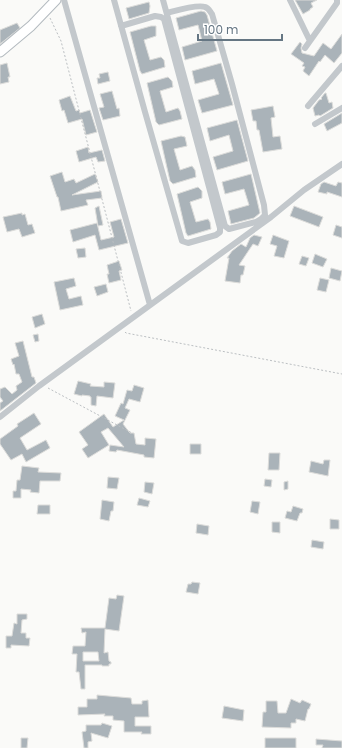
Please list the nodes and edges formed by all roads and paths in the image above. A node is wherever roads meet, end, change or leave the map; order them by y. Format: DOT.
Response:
graph roads {
  1 [pos="56,0"];
  2 [pos="64,0"];
  3 [pos="114,0"];
  4 [pos="163,0"];
  5 [pos="290,0"];
  6 [pos="335,1"];
  7 [pos="46,10"];
  8 [pos="167,13"];
  9 [pos="121,26"];
  10 [pos="310,41"];
  11 [pos="306,48"];
  12 [pos="0,52"];
  13 [pos="342,66"];
  14 [pos="308,106"];
  15 [pos="342,108"];
  16 [pos="315,124"];
  17 [pos="342,164"];
  18 [pos="150,306"];
  19 [pos="133,318"];
  20 [pos="120,328"];
  21 [pos="342,374"];
  22 [pos="42,384"];
  23 [pos="0,417"];
  24 [pos="132,433"];
  1 -- 7 [label="main road"];
  2 -- 18 [label="street"];
  3 -- 9 [label="street"];
  4 -- 8 [label="street"];
  5 -- 10 [label="street"];
  6 -- 10 [label="street"];
  7 -- 12 [label="main road"];
  7 -- 19 [label="path"];
  8 -- 8 [label="street"];
  9 -- 9 [label="street"];
  10 -- 11 [label="street"];
  13 -- 14 [label="street"];
  15 -- 16 [label="street"];
  17 -- 18 [label="street"];
  18 -- 19 [label="street"];
  19 -- 20 [label="street"];
  20 -- 21 [label="path"];
  20 -- 22 [label="street"];
  22 -- 23 [label="street"];
  22 -- 24 [label="path"];
}
